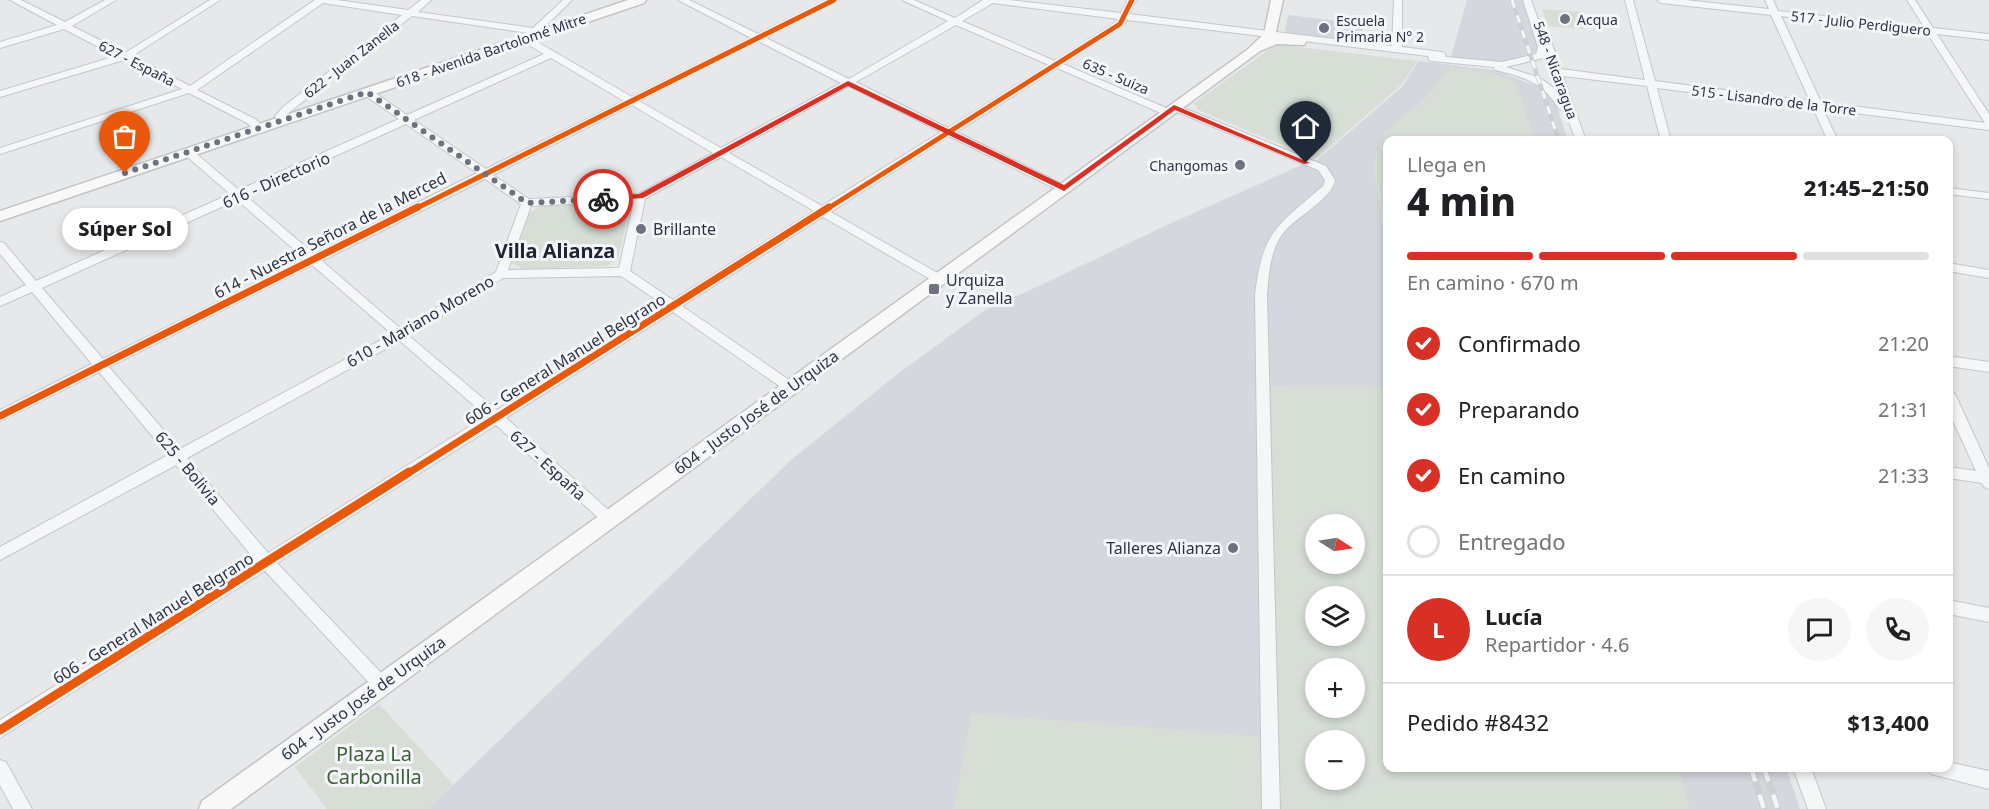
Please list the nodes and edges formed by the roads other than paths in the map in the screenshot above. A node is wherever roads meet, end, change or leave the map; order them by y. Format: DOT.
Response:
graph roads {
  1 [pos="14,0"];
  2 [pos="112,0"];
  3 [pos="216,0"];
  4 [pos="321,0"];
  5 [pos="427,0"];
  6 [pos="568,0"];
  7 [pos="640,0"];
  8 [pos="682,0"];
  9 [pos="834,0"];
  10 [pos="906,0"];
  11 [pos="987,0"];
  12 [pos="992,0"];
  13 [pos="1132,0"];
  14 [pos="1277,0"];
  15 [pos="1398,0"];
  16 [pos="1529,0"];
  17 [pos="1629,0"];
  18 [pos="1661,0"];
  19 [pos="1770,0"];
  20 [pos="1911,0"];
  21 [pos="410,13"];
  22 [pos="1775,14"];
  23 [pos="1124,18"];
  24 [pos="956,22"];
  25 [pos="65,26"];
  26 [pos="1931,31"];
  27 [pos="530,35"];
  28 [pos="1270,35"];
  29 [pos="758,37"];
  30 [pos="1989,37"];
  31 [pos="1300,40"];
  32 [pos="0,45"];
  33 [pos="1397,49"];
  34 [pos="1251,52"];
  35 [pos="550,55"];
  36 [pos="126,56"];
  37 [pos="1484,64"];
  38 [pos="1056,65"];
  39 [pos="1558,72"];
  40 [pos="848,83"];
  41 [pos="1652,84"];
  42 [pos="190,90"];
  43 [pos="367,92"];
  44 [pos="0,94"];
  45 [pos="632,100"];
  46 [pos="1817,106"];
  47 [pos="1170,110"];
  48 [pos="282,120"];
  49 [pos="409,120"];
  50 [pos="1989,122"];
  51 [pos="1989,127"];
  52 [pos="259,128"];
  53 [pos="950,132"];
  54 [pos="1578,136"];
  55 [pos="1579,136"];
  56 [pos="1665,136"];
  57 [pos="1831,136"];
  58 [pos="0,151"];
  59 [pos="188,152"];
  60 [pos="720,153"];
  61 [pos="486,173"];
  62 [pos="1064,189"];
  63 [pos="1953,191"];
  64 [pos="238,196"];
  65 [pos="1989,196"];
  66 [pos="640,197"];
  67 [pos="527,203"];
  68 [pos="823,212"];
  69 [pos="0,216"];
  70 [pos="0,246"];
  71 [pos="312,260"];
  72 [pos="1953,268"];
  73 [pos="624,272"];
  74 [pos="501,274"];
  75 [pos="1989,274"];
  76 [pos="939,279"];
  77 [pos="34,287"];
  78 [pos="0,302"];
  79 [pos="673,307"];
  80 [pos="399,336"];
  81 [pos="1953,362"];
  82 [pos="101,365"];
  83 [pos="1989,367"];
  84 [pos="790,387"];
  85 [pos="1953,405"];
  86 [pos="0,416"];
  87 [pos="497,418"];
  88 [pos="178,456"];
  89 [pos="1953,473"];
  90 [pos="1988,480"];
  91 [pos="609,519"];
  92 [pos="0,554"];
  93 [pos="267,563"];
  94 [pos="1953,608"];
  95 [pos="1989,615"];
  96 [pos="381,684"];
  97 [pos="0,730"];
  98 [pos="0,768"];
  99 [pos="1803,772"];
  100 [pos="1953,772"];
  101 [pos="1989,780"];
  102 [pos="23,809"];
  103 [pos="211,809"];
  104 [pos="1271,809"];
  105 [pos="1817,809"];
  1 -- 25 [label="street, 627 - España"];
  2 -- 25 [label="street"];
  3 -- 36 [label="street"];
  4 -- 21 [label="street"];
  4 -- 42 [label="street"];
  5 -- 21 [label="street, 622 - Juan Zanella"];
  6 -- 27 [label="street"];
  7 -- 27 [label="main road, 618 - Avenida Bartolomé Mitre"];
  8 -- 29 [label="street"];
  9 -- 29 [label="street, 614 - Nuestra Señora de la Merced"];
  10 -- 24 [label="street, 635 - Suiza"];
  11 -- 12 [label="street"];
  12 -- 23 [label="street"];
  12 -- 24 [label="street"];
  13 -- 23 [label="street, 606 - General Manuel Belgrano"];
  14 -- 28 [label="main road"];
  15 -- 33 [label="street"];
  16 -- 37 [label="street"];
  16 -- 39 [label="street, 548 - Nicaragua"];
  17 -- 41 [label="street"];
  18 -- 22 [label="street, 517 - Julio Perdiguero"];
  19 -- 22 [label="street"];
  20 -- 26 [label="street"];
  21 -- 27 [label="street"];
  21 -- 48 [label="street, 622 - Juan Zanella"];
  22 -- 26 [label="street, 517 - Julio Perdiguero"];
  22 -- 46 [label="street"];
  23 -- 28 [label="street"];
  23 -- 38 [label="street, 606 - General Manuel Belgrano"];
  24 -- 38 [label="street, 635 - Suiza"];
  24 -- 40 [label="street"];
  25 -- 32 [label="street"];
  25 -- 36 [label="street, 627 - España"];
  26 -- 30 [label="street, 517 - Julio Perdiguero"];
  26 -- 50 [label="street"];
  27 -- 35 [label="street"];
  27 -- 43 [label="main road, 618 - Avenida Bartolomé Mitre"];
  28 -- 31 [label="street"];
  28 -- 34 [label="main road, 604 - Justo José de Urquiza"];
  29 -- 40 [label="street"];
  29 -- 45 [label="street, 614 - Nuestra Señora de la Merced"];
  31 -- 33 [label="street"];
  31 -- 33 [label="street"];
  31 -- 34 [label="main road"];
  31 -- 37 [label="street"];
  34 -- 47 [label="main road, 604 - Justo José de Urquiza"];
  35 -- 45 [label="street"];
  35 -- 49 [label="street, 616 - Directorio"];
  36 -- 42 [label="street, 627 - España"];
  36 -- 44 [label="street"];
  37 -- 54 [label="street"];
  38 -- 47 [label="street, 635 - Suiza"];
  38 -- 53 [label="street, 606 - General Manuel Belgrano"];
  39 -- 41 [label="street, 515 - Lisandro de la Torre"];
  39 -- 55 [label="street, 548 - Nicaragua"];
  40 -- 53 [label="street"];
  40 -- 60 [label="street"];
  41 -- 46 [label="street, 515 - Lisandro de la Torre"];
  41 -- 56 [label="street"];
  42 -- 52 [label="street, 627 - España"];
  42 -- 58 [label="street"];
  43 -- 48 [label="main road, 618 - Avenida Bartolomé Mitre"];
  43 -- 49 [label="street"];
  45 -- 60 [label="street"];
  45 -- 61 [label="street, 614 - Nuestra Señora de la Merced"];
  46 -- 51 [label="street, 515 - Lisandro de la Torre"];
  46 -- 57 [label="street"];
  47 -- 62 [label="main road, 604 - Justo José de Urquiza"];
  47 -- 104 [label="street, 635 - Suiza"];
  48 -- 52 [label="main road, 618 - Avenida Bartolomé Mitre"];
  49 -- 61 [label="street"];
  49 -- 64 [label="street, 616 - Directorio"];
  52 -- 59 [label="main road, 618 - Avenida Bartolomé Mitre"];
  53 -- 62 [label="street"];
  53 -- 68 [label="street, 606 - General Manuel Belgrano"];
  59 -- 64 [label="street, 627 - España"];
  59 -- 69 [label="main road, 618 - Avenida Bartolomé Mitre"];
  60 -- 66 [label="street"];
  60 -- 68 [label="street"];
  61 -- 67 [label="street"];
  61 -- 71 [label="street, 614 - Nuestra Señora de la Merced"];
  62 -- 76 [label="main road, 604 - Justo José de Urquiza"];
  63 -- 65 [label="street"];
  64 -- 71 [label="street, 627 - España"];
  64 -- 77 [label="street, 616 - Directorio"];
  66 -- 67 [label="street"];
  66 -- 73 [label="street"];
  67 -- 74 [label="street"];
  68 -- 76 [label="street"];
  68 -- 79 [label="street, 606 - General Manuel Belgrano"];
  70 -- 77 [label="street, 625 - Bolivia"];
  71 -- 80 [label="street, 627 - España"];
  71 -- 82 [label="street, 614 - Nuestra Señora de la Merced"];
  72 -- 75 [label="street"];
  73 -- 74 [label="street, 610 - Mariano Moreno"];
  73 -- 79 [label="street"];
  74 -- 80 [label="street, 610 - Mariano Moreno"];
  76 -- 84 [label="main road, 604 - Justo José de Urquiza"];
  77 -- 78 [label="street, 616 - Directorio"];
  77 -- 82 [label="street, 625 - Bolivia"];
  79 -- 84 [label="street"];
  79 -- 87 [label="street, 606 - General Manuel Belgrano"];
  80 -- 87 [label="street, 627 - España"];
  80 -- 88 [label="street, 610 - Mariano Moreno"];
  81 -- 83 [label="street"];
  82 -- 86 [label="street, 614 - Nuestra Señora de la Merced"];
  82 -- 88 [label="street, 625 - Bolivia"];
  84 -- 91 [label="main road, 604 - Justo José de Urquiza"];
  85 -- 90 [label="street"];
  87 -- 91 [label="street, 627 - España"];
  87 -- 93 [label="street, 606 - General Manuel Belgrano"];
  88 -- 92 [label="street, 610 - Mariano Moreno"];
  88 -- 93 [label="street, 625 - Bolivia"];
  89 -- 90 [label="street"];
  91 -- 96 [label="main road, 604 - Justo José de Urquiza"];
  93 -- 96 [label="street, 625 - Bolivia"];
  93 -- 97 [label="street, 606 - General Manuel Belgrano"];
  94 -- 95 [label="street"];
  96 -- 103 [label="main road, 604 - Justo José de Urquiza"];
  98 -- 102 [label="street"];
  99 -- 105 [label="street"];
  100 -- 101 [label="street"];
}
